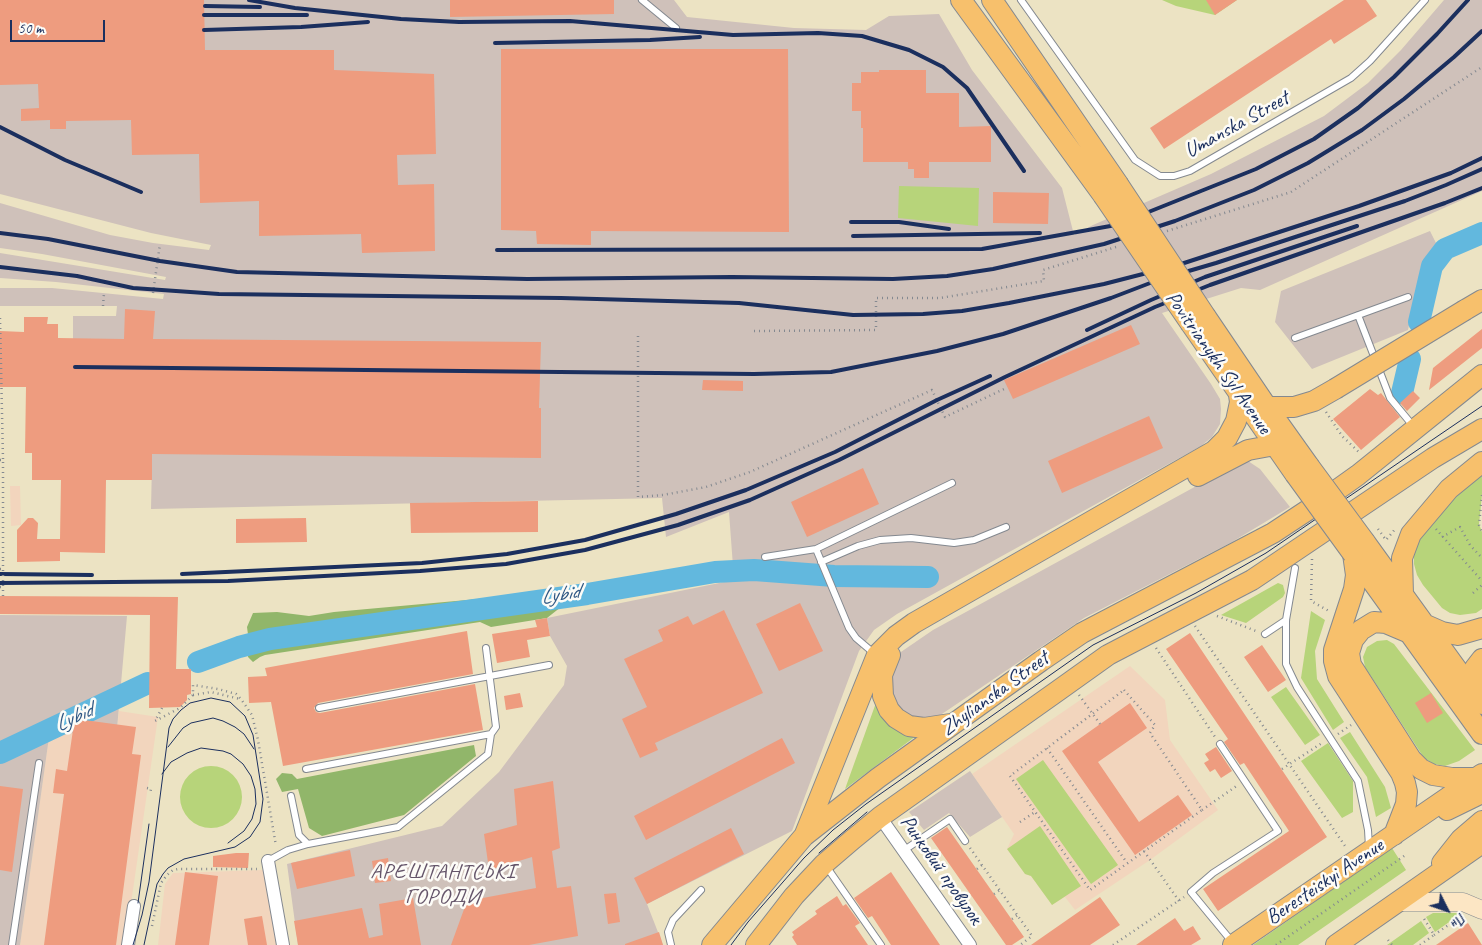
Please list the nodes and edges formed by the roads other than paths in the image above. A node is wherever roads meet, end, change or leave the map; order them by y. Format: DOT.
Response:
graph roads {
  1 [pos="642,0"];
  2 [pos="961,0"];
  3 [pos="992,0"];
  4 [pos="1021,0"];
  5 [pos="1425,0"];
  6 [pos="676,28"];
  7 [pos="1110,190"];
  8 [pos="1408,297"];
  9 [pos="1482,300"];
  10 [pos="1358,315"];
  11 [pos="1198,320"];
  12 [pos="1295,338"];
  13 [pos="1482,375"];
  14 [pos="1239,395"];
  15 [pos="1267,407"];
  16 [pos="1415,428"];
  17 [pos="1482,429"];
  18 [pos="1274,445"];
  19 [pos="1482,462"];
  20 [pos="1302,470"];
  21 [pos="952,483"];
  22 [pos="1006,527"];
  23 [pos="1365,542"];
  24 [pos="816,549"];
  25 [pos="765,557"];
  26 [pos="821,562"];
  27 [pos="1295,568"];
  28 [pos="1403,594"];
  29 [pos="1286,620"];
  30 [pos="1482,628"];
  31 [pos="1419,630"];
  32 [pos="1265,634"];
  33 [pos="486,648"];
  34 [pos="876,656"];
  35 [pos="1482,659"];
  36 [pos="549,665"];
  37 [pos="491,676"];
  38 [pos="1478,699"];
  39 [pos="319,708"];
  40 [pos="955,723"];
  41 [pos="1479,730"];
  42 [pos="491,734"];
  43 [pos="1220,744"];
  44 [pos="39,763"];
  45 [pos="306,769"];
  46 [pos="1480,782"];
  47 [pos="291,796"];
  48 [pos="880,817"];
  49 [pos="1482,821"];
  50 [pos="1394,835"];
  51 [pos="804,836"];
  52 [pos="965,841"];
  53 [pos="1482,843"];
  54 [pos="308,844"];
  55 [pos="1370,851"];
  56 [pos="904,852"];
  57 [pos="268,861"];
  58 [pos="824,864"];
  59 [pos="1427,882"];
  60 [pos="702,890"];
  61 [pos="1397,902"];
  62 [pos="134,906"];
  63 [pos="1474,911"];
  64 [pos="761,942"];
  65 [pos="12,945"];
  66 [pos="128,945"];
  67 [pos="283,945"];
  68 [pos="671,945"];
  69 [pos="712,945"];
  70 [pos="881,945"];
  71 [pos="970,945"];
  72 [pos="1233,945"];
  73 [pos="1336,945"];
  1 -- 6 [label="lane"];
  2 -- 7 [label="main road, Povitrianykh Syl Avenue"];
  3 -- 7 [label="main road, Povitrianykh Syl Avenue"];
  4 -- 5 [label="lane, Umanska Street"];
  7 -- 11 [label="main road, Povitrianykh Syl Avenue, bridge"];
  8 -- 10 [label="lane"];
  9 -- 15 [label="main road, bridge"];
  10 -- 12 [label="lane"];
  10 -- 16 [label="lane"];
  11 -- 14 [label="main road, Povitrianykh Syl Avenue"];
  11 -- 15 [label="main road, Povitrianykh Syl Avenue"];
  13 -- 16 [label="main road, Zhylianska Street"];
  14 -- 18 [label="main road, Povitrianykh Syl Avenue"];
  14 -- 34 [label="main road"];
  15 -- 20 [label="main road, Povitrianykh Syl Avenue"];
  16 -- 40 [label="main road, Zhylianska Street"];
  17 -- 48 [label="main road, Zhylianska Street"];
  18 -- 20 [label="main road, Povitrianykh Syl Avenue"];
  18 -- 40 [label="main road"];
  19 -- 28 [label="main road"];
  20 -- 23 [label="main road, Povitrianykh Syl Avenue, bridge"];
  21 -- 24 [label="lane"];
  22 -- 26 [label="lane"];
  23 -- 28 [label="main road, Povitrianykh Syl Avenue"];
  23 -- 31 [label="main road, Povitrianykh Syl Avenue"];
  23 -- 50 [label="main road"];
  24 -- 25 [label="lane"];
  24 -- 26 [label="lane"];
  26 -- 34 [label="lane"];
  27 -- 29 [label="lane"];
  28 -- 31 [label="main road, Povitrianykh Syl Avenue"];
  29 -- 32 [label="lane"];
  29 -- 55 [label="lane"];
  30 -- 31 [label="main road"];
  31 -- 38 [label="main road, Povitrianykh Syl Avenue"];
  31 -- 41 [label="main road, Povitrianykh Syl Avenue"];
  31 -- 46 [label="main road"];
  33 -- 37 [label="lane"];
  34 -- 51 [label="main road"];
  35 -- 38 [label="main road"];
  36 -- 37 [label="lane"];
  37 -- 39 [label="lane"];
  37 -- 42 [label="lane"];
  40 -- 51 [label="main road, Zhylianska Street"];
  42 -- 45 [label="lane"];
  42 -- 54 [label="lane"];
  43 -- 72 [label="lane"];
  44 -- 65 [label="lane"];
  46 -- 50 [label="main road, Beresteiskyi Avenue"];
  47 -- 54 [label="lane"];
  48 -- 56 [label="street, Ринковий провулок"];
  48 -- 58 [label="main road, Zhylianska Street"];
  49 -- 59 [label="main road"];
  50 -- 55 [label="main road, Beresteiskyi Avenue"];
  51 -- 69 [label="main road, Zhylianska Street"];
  52 -- 56 [label="lane"];
  53 -- 59 [label="main road"];
  54 -- 57 [label="lane"];
  55 -- 72 [label="main road, Beresteiskyi Avenue"];
  56 -- 71 [label="street, Ринковий провулок"];
  57 -- 67 [label="street"];
  58 -- 64 [label="main road, Zhylianska Street"];
  58 -- 70 [label="lane"];
  59 -- 61 [label="main road"];
  60 -- 68 [label="lane"];
  61 -- 63 [label="main road"];
  61 -- 73 [label="main road"];
  62 -- 66 [label="street"];
}
